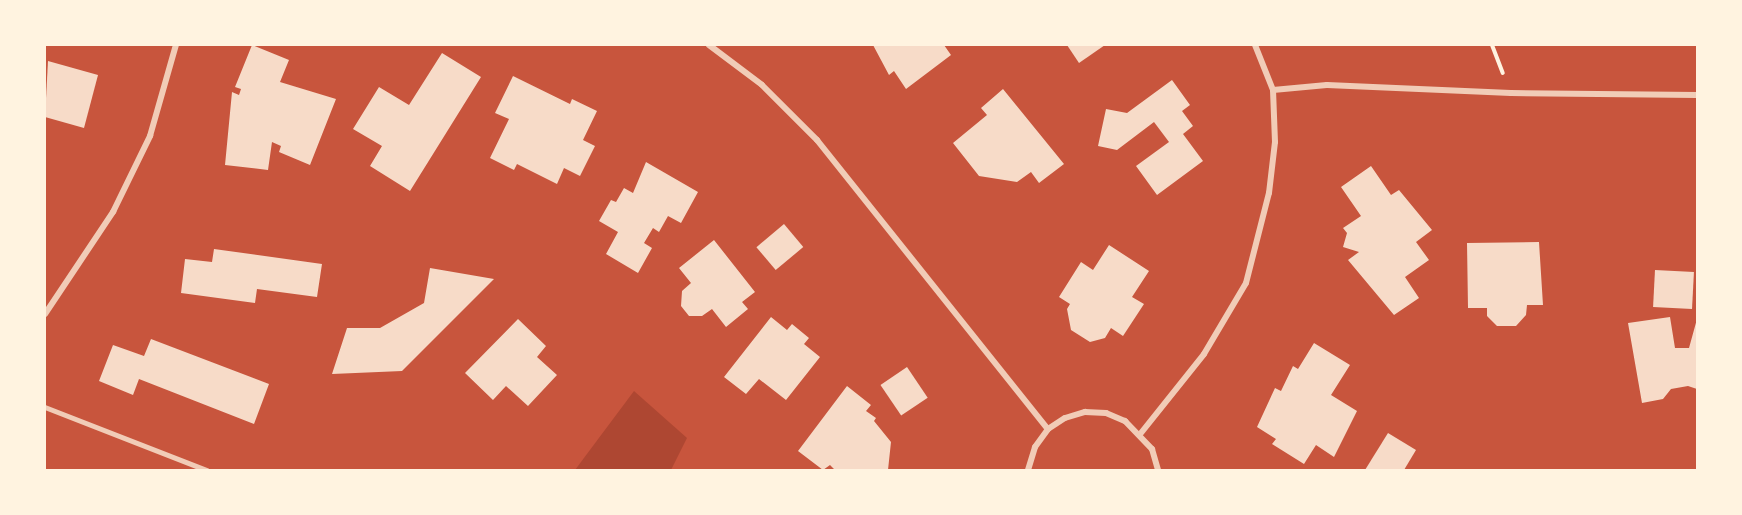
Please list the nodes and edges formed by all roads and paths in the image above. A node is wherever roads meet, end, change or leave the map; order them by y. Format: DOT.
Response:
graph roads {
  1 [pos="176,45"];
  2 [pos="709,45"];
  3 [pos="1255,45"];
  4 [pos="1273,90"];
  5 [pos="1697,95"];
  6 [pos="45,314"];
  7 [pos="45,407"];
  8 [pos="1048,429"];
  9 [pos="1141,433"];
  10 [pos="207,470"];
  11 [pos="1028,470"];
  12 [pos="1158,470"];
  1 -- 6 [label="street"];
  2 -- 8 [label="street"];
  3 -- 4 [label="street"];
  4 -- 5 [label="street"];
  4 -- 9 [label="street"];
  7 -- 10 [label="lane"];
  8 -- 9 [label="street"];
  8 -- 11 [label="street"];
  9 -- 12 [label="street"];
}
